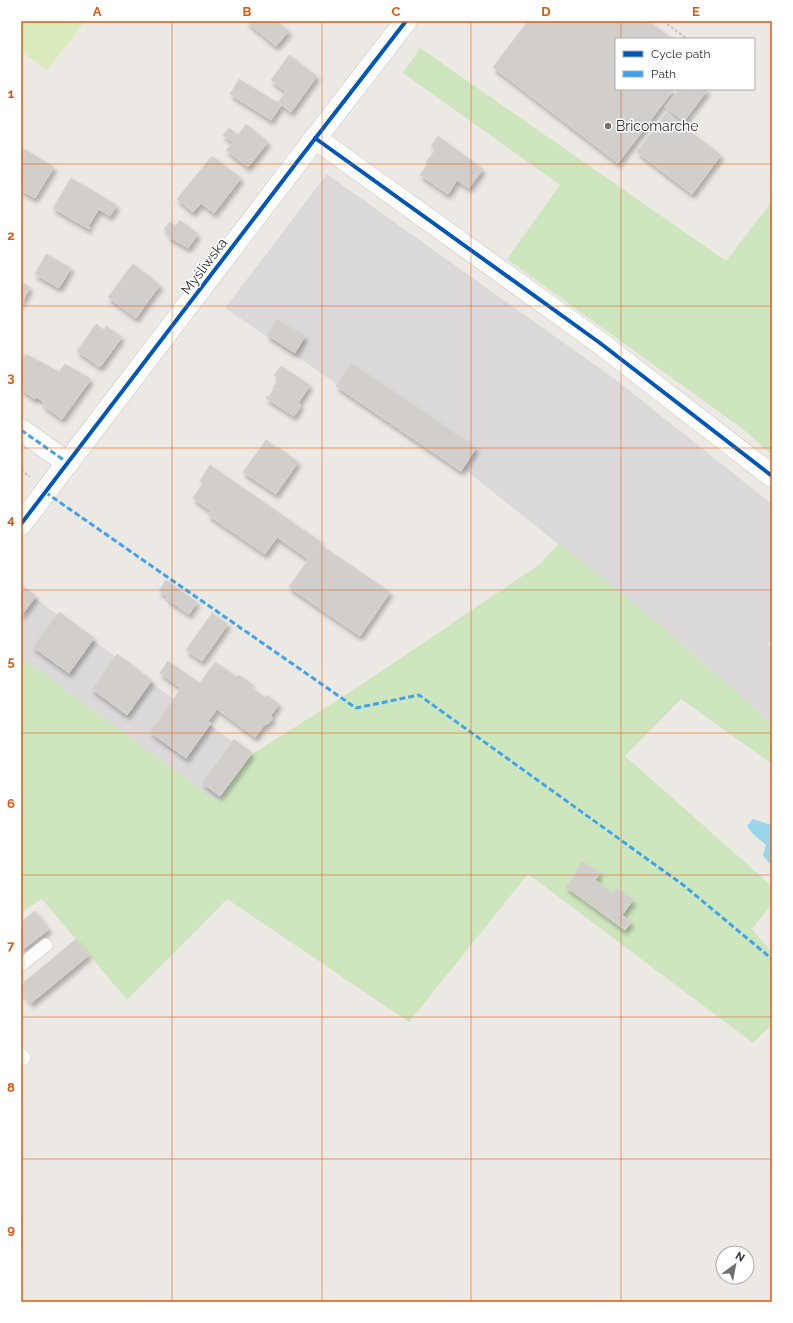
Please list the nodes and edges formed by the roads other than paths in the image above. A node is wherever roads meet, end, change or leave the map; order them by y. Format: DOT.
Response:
graph roads {
  1 [pos="406,21"];
  2 [pos="315,138"];
  3 [pos="21,430"];
  4 [pos="68,463"];
  5 [pos="772,476"];
  6 [pos="21,524"];
  7 [pos="46,945"];
  8 [pos="21,965"];
  9 [pos="21,1054"];
  10 [pos="21,1060"];
  1 -- 2 [label="street, Myśliwska"];
  2 -- 4 [label="street, Myśliwska"];
  2 -- 5 [label="street"];
  3 -- 4 [label="street"];
  4 -- 6 [label="street, Myśliwska"];
  7 -- 8 [label="lane"];
  9 -- 10 [label="lane"];
}
